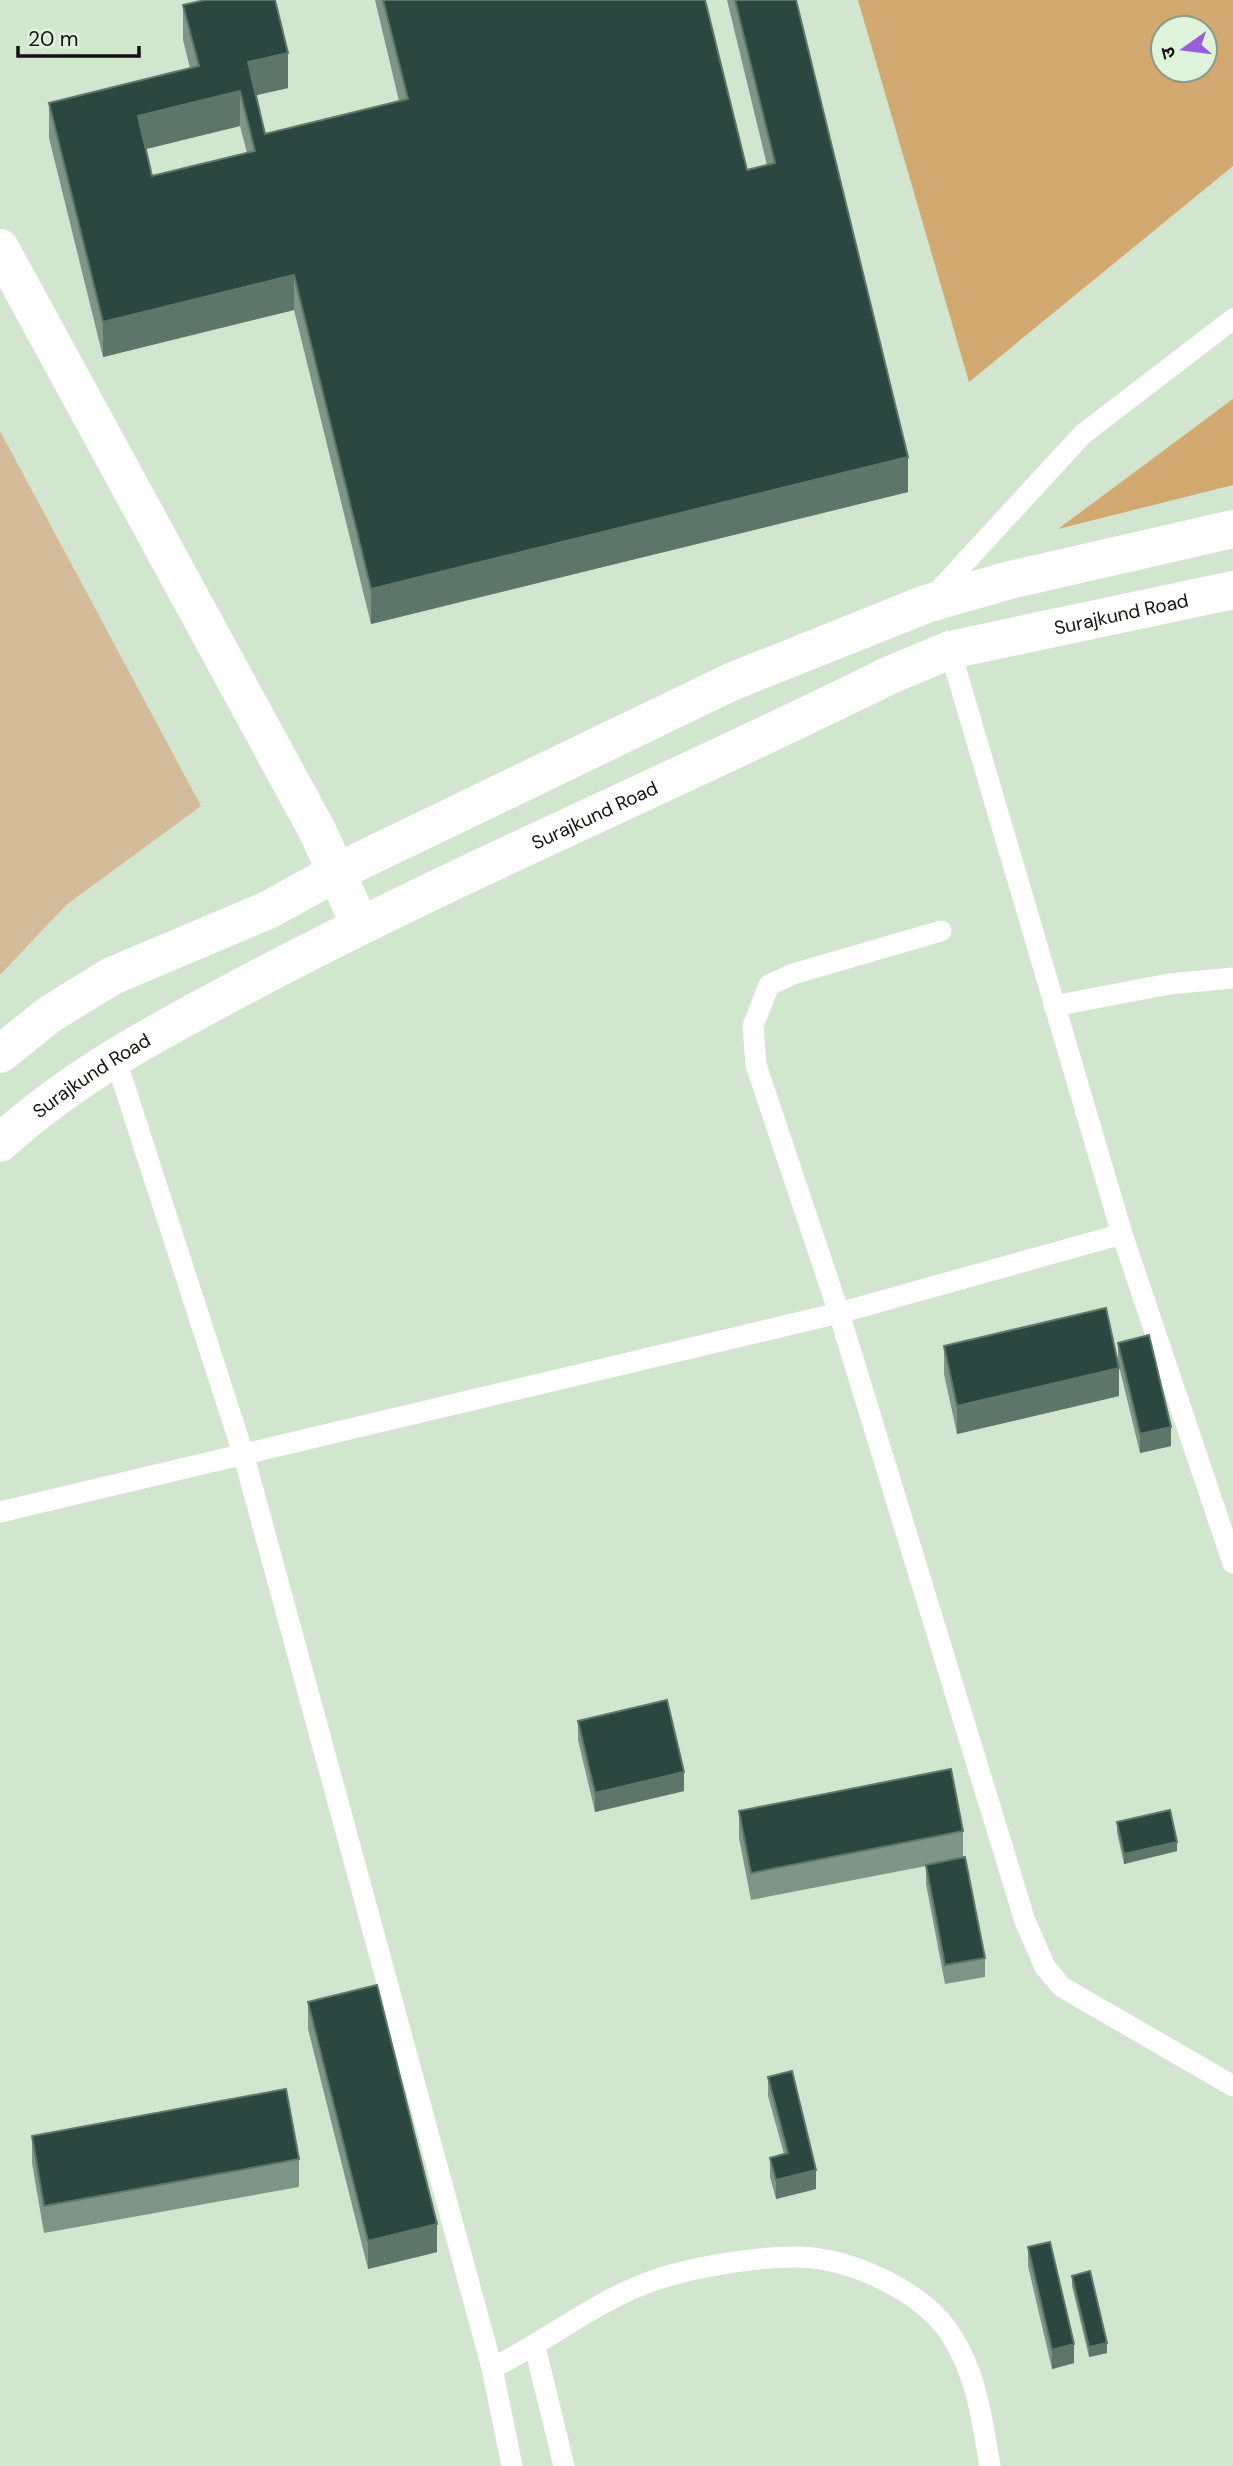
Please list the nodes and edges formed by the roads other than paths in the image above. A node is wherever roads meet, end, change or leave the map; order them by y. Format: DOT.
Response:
graph roads {
  1 [pos="0,248"];
  2 [pos="1233,319"];
  3 [pos="1233,529"];
  4 [pos="1233,590"];
  5 [pos="926,604"];
  6 [pos="950,650"];
  7 [pos="337,872"];
  8 [pos="360,925"];
  9 [pos="941,931"];
  10 [pos="1233,978"];
  11 [pos="1054,1006"];
  12 [pos="0,1054"];
  13 [pos="115,1057"];
  14 [pos="0,1143"];
  15 [pos="1122,1234"];
  16 [pos="839,1313"];
  17 [pos="243,1453"];
  18 [pos="0,1512"];
  19 [pos="1233,1563"];
  20 [pos="1233,2087"];
  21 [pos="535,2347"];
  22 [pos="492,2368"];
  23 [pos="512,2466"];
  24 [pos="564,2466"];
  25 [pos="990,2466"];
  1 -- 7 [label="main road"];
  2 -- 5 [label="lane"];
  3 -- 5 [label="main road"];
  4 -- 6 [label="main road, Surajkund Road"];
  5 -- 7 [label="main road"];
  6 -- 8 [label="main road, Surajkund Road"];
  6 -- 11 [label="lane"];
  7 -- 8 [label="main road"];
  7 -- 12 [label="main road"];
  8 -- 13 [label="main road, Surajkund Road"];
  9 -- 16 [label="lane"];
  10 -- 11 [label="lane"];
  11 -- 15 [label="lane"];
  13 -- 14 [label="main road, Surajkund Road"];
  13 -- 17 [label="lane"];
  15 -- 16 [label="lane"];
  15 -- 19 [label="lane"];
  16 -- 17 [label="lane"];
  16 -- 20 [label="lane"];
  17 -- 18 [label="lane"];
  17 -- 22 [label="lane"];
  21 -- 22 [label="lane"];
  21 -- 24 [label="lane"];
  21 -- 25 [label="lane"];
  22 -- 23 [label="lane"];
}
